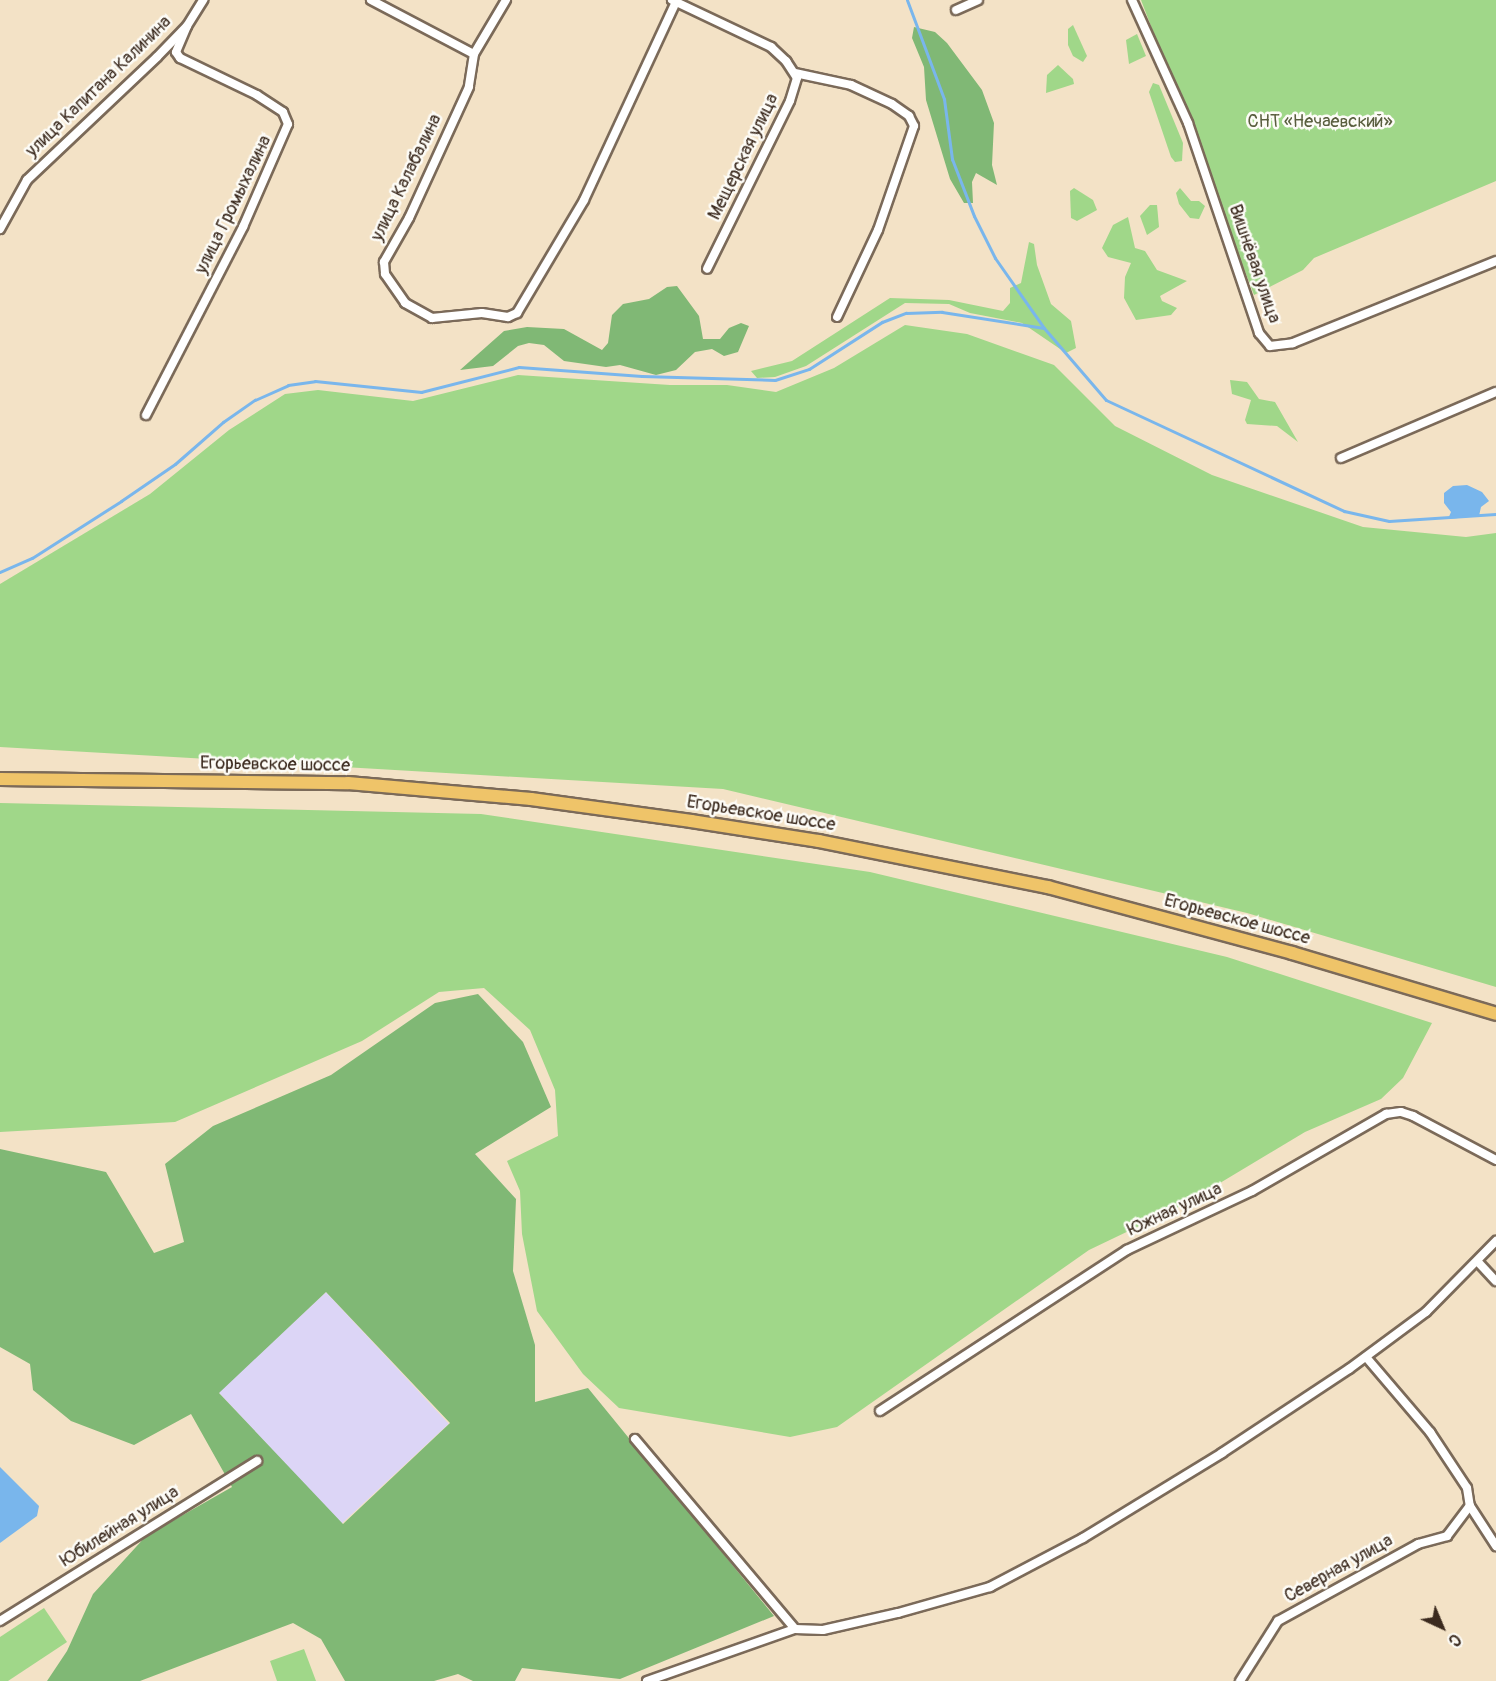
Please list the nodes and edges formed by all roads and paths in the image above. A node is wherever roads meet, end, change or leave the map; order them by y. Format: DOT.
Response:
graph roads {
  1 [pos="203,0"];
  2 [pos="371,0"];
  3 [pos="506,0"];
  4 [pos="978,0"];
  5 [pos="1132,0"];
  6 [pos="674,1"];
  7 [pos="956,9"];
  8 [pos="187,26"];
  9 [pos="474,54"];
  10 [pos="795,73"];
  11 [pos="0,229"];
  12 [pos="1496,261"];
  13 [pos="707,269"];
  14 [pos="837,317"];
  15 [pos="1496,392"];
  16 [pos="146,415"];
  17 [pos="1341,458"];
  18 [pos="0,779"];
  19 [pos="1496,1014"];
  20 [pos="1496,1160"];
  21 [pos="1496,1241"];
  22 [pos="1478,1262"];
  23 [pos="1496,1281"];
  24 [pos="1366,1357"];
  25 [pos="880,1411"];
  26 [pos="635,1439"];
  27 [pos="257,1461"];
  28 [pos="1470,1506"];
  29 [pos="1496,1546"];
  30 [pos="0,1621"];
  31 [pos="795,1629"];
  32 [pos="647,1681"];
  33 [pos="1240,1681"];
  1 -- 8 [label="street, улица Капитана Калинина"];
  2 -- 9 [label="street"];
  3 -- 9 [label="street, улица Калабалина"];
  4 -- 7 [label="street"];
  5 -- 12 [label="street, Вишнёвая улица"];
  6 -- 9 [label="street, улица Калабалина"];
  6 -- 10 [label="street"];
  8 -- 11 [label="street, улица Капитана Калинина"];
  8 -- 16 [label="street, улица Громыхалина"];
  10 -- 13 [label="street, Мещерская улица"];
  10 -- 14 [label="street"];
  15 -- 17 [label="street"];
  18 -- 19 [label="main road, Егорьевское шоссе"];
  20 -- 25 [label="street, Южная улица"];
  21 -- 22 [label="street"];
  22 -- 23 [label="street"];
  22 -- 24 [label="street"];
  24 -- 28 [label="street"];
  24 -- 31 [label="street"];
  26 -- 31 [label="street"];
  27 -- 30 [label="street, Юбилейная улица"];
  28 -- 29 [label="street"];
  28 -- 33 [label="street, Северная улица"];
  31 -- 32 [label="street"];
}
